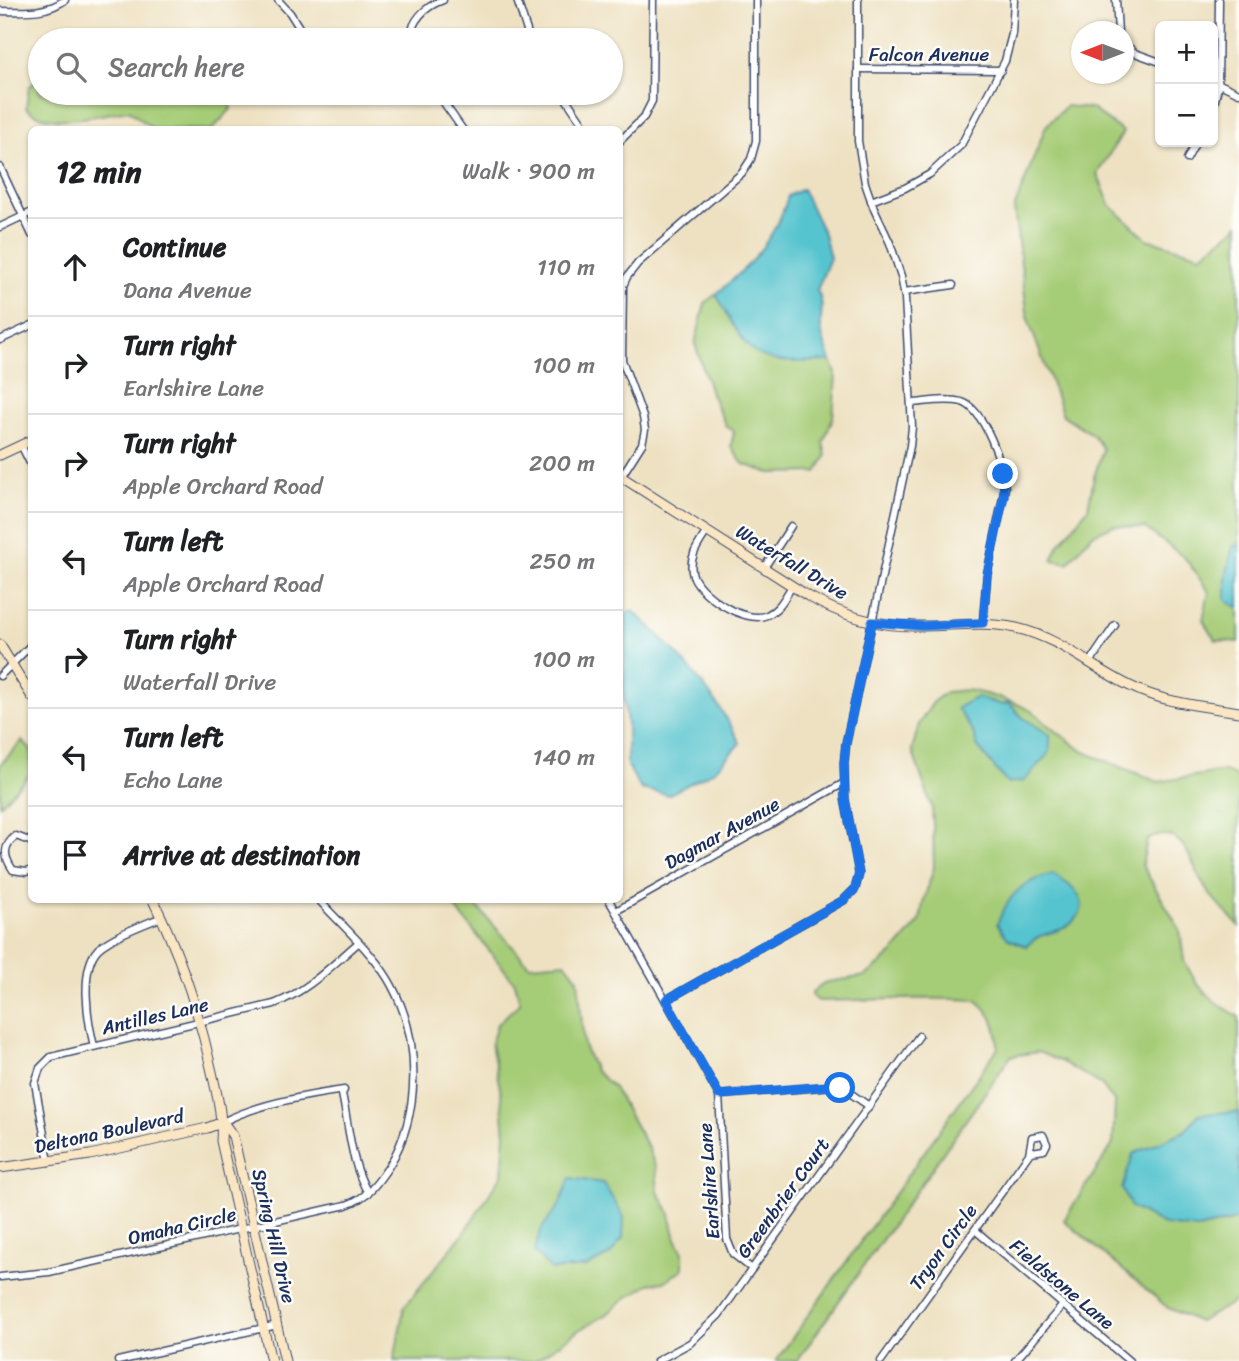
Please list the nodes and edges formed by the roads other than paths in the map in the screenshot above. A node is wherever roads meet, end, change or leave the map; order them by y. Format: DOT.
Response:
graph roads {
  1 [pos="65,0"];
  2 [pos="278,0"];
  3 [pos="443,0"];
  4 [pos="517,0"];
  5 [pos="653,0"];
  6 [pos="756,0"];
  7 [pos="858,0"];
  8 [pos="1014,0"];
  9 [pos="1116,0"];
  10 [pos="1219,0"];
  11 [pos="0,11"];
  12 [pos="1117,21"];
  13 [pos="1218,21"];
  14 [pos="299,28"];
  15 [pos="413,28"];
  16 [pos="526,28"];
  17 [pos="1134,52"];
  18 [pos="1155,60"];
  19 [pos="858,69"];
  20 [pos="1000,70"];
  21 [pos="1218,83"];
  22 [pos="1239,93"];
  23 [pos="445,105"];
  24 [pos="570,105"];
  25 [pos="460,126"];
  26 [pos="584,126"];
  27 [pos="623,138"];
  28 [pos="1193,147"];
  29 [pos="1187,159"];
  30 [pos="0,167"];
  31 [pos="871,201"];
  32 [pos="28,214"];
  33 [pos="23,216"];
  34 [pos="0,227"];
  35 [pos="28,227"];
  36 [pos="953,285"];
  37 [pos="623,286"];
  38 [pos="904,292"];
  39 [pos="28,327"];
  40 [pos="0,340"];
  41 [pos="623,363"];
  42 [pos="912,403"];
  43 [pos="28,442"];
  44 [pos="21,445"];
  45 [pos="0,455"];
  46 [pos="28,459"];
  47 [pos="623,472"];
  48 [pos="623,479"];
  49 [pos="791,526"];
  50 [pos="707,531"];
  51 [pos="764,568"];
  52 [pos="792,586"];
  53 [pos="872,622"];
  54 [pos="983,623"];
  55 [pos="1115,625"];
  56 [pos="0,645"];
  57 [pos="28,648"];
  58 [pos="1090,662"];
  59 [pos="11,664"];
  60 [pos="0,676"];
  61 [pos="28,691"];
  62 [pos="1239,712"];
  63 [pos="844,783"];
  64 [pos="28,840"];
  65 [pos="28,871"];
  66 [pos="155,903"];
  67 [pos="322,903"];
  68 [pos="611,903"];
  69 [pos="616,911"];
  70 [pos="162,917"];
  71 [pos="358,943"];
  72 [pos="666,1000"];
  73 [pos="200,1022"];
  74 [pos="919,1036"];
  75 [pos="94,1046"];
  76 [pos="719,1095"];
  77 [pos="869,1106"];
  78 [pos="223,1122"];
  79 [pos="1031,1152"];
  80 [pos="49,1162"];
  81 [pos="0,1168"];
  82 [pos="368,1194"];
  83 [pos="254,1226"];
  84 [pos="241,1229"];
  85 [pos="975,1230"];
  86 [pos="752,1269"];
  87 [pos="0,1277"];
  88 [pos="1063,1305"];
  89 [pos="277,1325"];
  90 [pos="263,1328"];
  91 [pos="118,1361"];
  92 [pos="271,1361"];
  93 [pos="285,1361"];
  94 [pos="657,1361"];
  95 [pos="881,1361"];
  96 [pos="1015,1361"];
  97 [pos="1129,1361"];
  1 -- 11 [label="street"];
  2 -- 14 [label="street"];
  3 -- 15 [label="street"];
  4 -- 16 [label="street"];
  5 -- 27 [label="street"];
  6 -- 37 [label="street"];
  7 -- 19 [label="street"];
  8 -- 20 [label="street"];
  9 -- 12 [label="street"];
  10 -- 13 [label="street"];
  17 -- 18 [label="street"];
  19 -- 20 [label="street, Falcon Avenue"];
  19 -- 31 [label="street"];
  20 -- 31 [label="street"];
  21 -- 22 [label="street"];
  23 -- 25 [label="street"];
  24 -- 26 [label="street"];
  28 -- 29 [label="street"];
  30 -- 33 [label="street"];
  31 -- 38 [label="street"];
  32 -- 33 [label="street"];
  33 -- 34 [label="street"];
  33 -- 35 [label="street"];
  36 -- 38 [label="street"];
  38 -- 42 [label="street"];
  39 -- 40 [label="street"];
  41 -- 47 [label="street"];
  42 -- 53 [label="street"];
  42 -- 54 [label="street"];
  43 -- 44 [label="main road"];
  44 -- 45 [label="main road"];
  44 -- 46 [label="street"];
  48 -- 50 [label="main road, Waterfall Drive"];
  49 -- 51 [label="street"];
  50 -- 51 [label="main road, Waterfall Drive"];
  50 -- 52 [label="street"];
  51 -- 52 [label="main road, Waterfall Drive"];
  52 -- 53 [label="main road, Waterfall Drive"];
  53 -- 54 [label="main road, Waterfall Drive"];
  53 -- 63 [label="street"];
  54 -- 58 [label="main road, Waterfall Drive"];
  55 -- 58 [label="street"];
  56 -- 59 [label="main road"];
  57 -- 59 [label="street"];
  58 -- 62 [label="main road, Waterfall Drive"];
  59 -- 60 [label="street"];
  59 -- 61 [label="main road"];
  63 -- 69 [label="street, Dagmar Avenue"];
  63 -- 72 [label="street"];
  64 -- 65 [label="street"];
  66 -- 70 [label="main road, Spring Hill Drive"];
  67 -- 71 [label="street"];
  68 -- 69 [label="street, Earlshire Lane"];
  69 -- 72 [label="street, Earlshire Lane"];
  70 -- 73 [label="main road, Spring Hill Drive"];
  70 -- 75 [label="street"];
  71 -- 73 [label="street, Antilles Lane"];
  71 -- 82 [label="street"];
  72 -- 76 [label="street, Earlshire Lane"];
  73 -- 75 [label="street, Antilles Lane"];
  73 -- 78 [label="main road, Spring Hill Drive"];
  74 -- 77 [label="street, Greenbrier Court"];
  75 -- 80 [label="street, Antilles Lane"];
  76 -- 77 [label="street"];
  76 -- 86 [label="street, Earlshire Lane"];
  77 -- 86 [label="street, Greenbrier Court"];
  78 -- 80 [label="main road, Deltona Boulevard"];
  78 -- 82 [label="street"];
  78 -- 83 [label="main road, Spring Hill Drive"];
  78 -- 84 [label="main road, Spring Hill Drive"];
  79 -- 85 [label="street, Tryon Circle"];
  80 -- 81 [label="main road, Deltona Boulevard"];
  82 -- 83 [label="street, Omaha Circle"];
  83 -- 84 [label="street, Omaha Circle"];
  83 -- 89 [label="main road, Spring Hill Drive"];
  84 -- 87 [label="street, Omaha Circle"];
  84 -- 90 [label="main road, Spring Hill Drive"];
  85 -- 88 [label="street, Fieldstone Lane"];
  85 -- 95 [label="street, Tryon Circle"];
  86 -- 94 [label="street, Greenbrier Court"];
  88 -- 96 [label="street"];
  88 -- 97 [label="street, Fieldstone Lane"];
  89 -- 90 [label="street"];
  89 -- 93 [label="main road, Spring Hill Drive"];
  90 -- 91 [label="street"];
  90 -- 92 [label="main road, Spring Hill Drive"];
}
